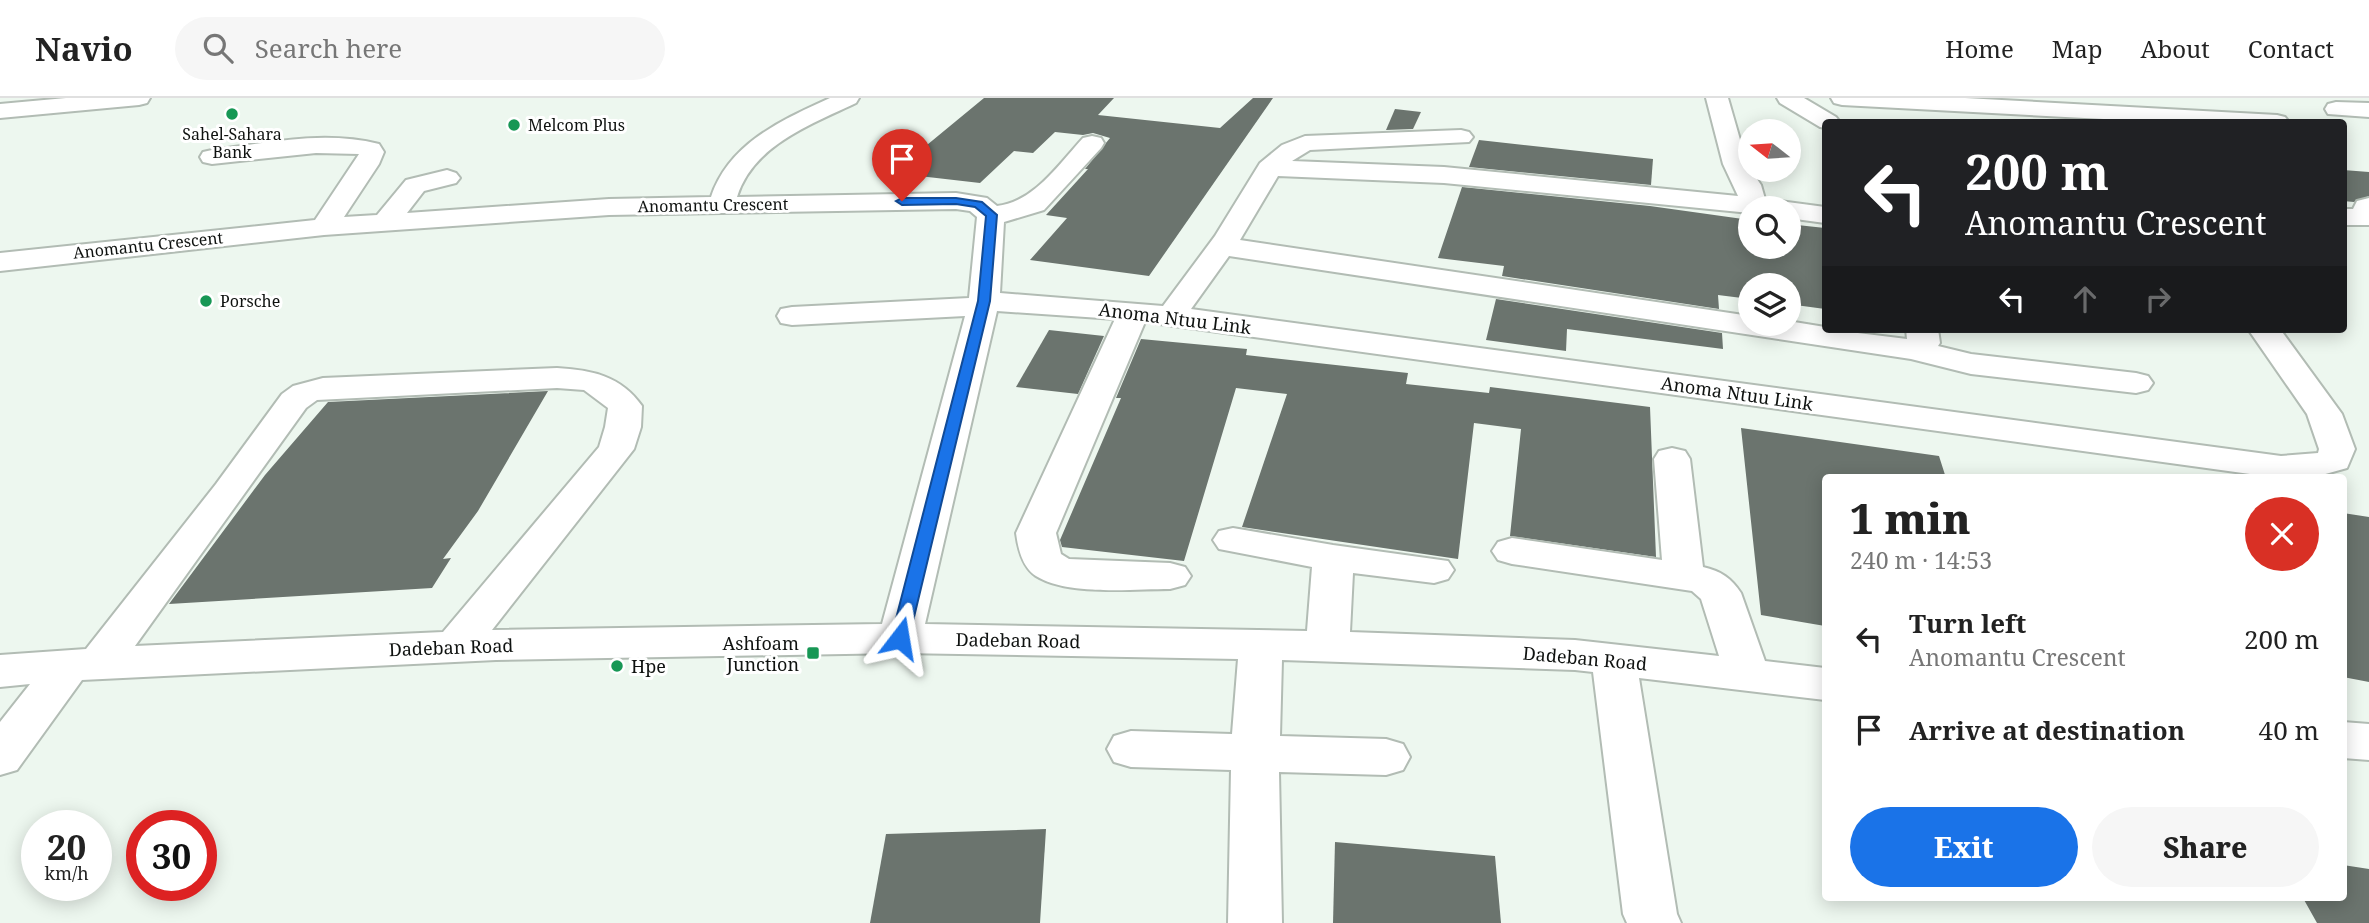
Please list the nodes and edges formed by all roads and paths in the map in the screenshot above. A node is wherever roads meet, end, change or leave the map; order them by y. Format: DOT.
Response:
graph roads {
  1 [pos="47,98"];
  2 [pos="139,98"];
  3 [pos="848,98"];
  4 [pos="1717,98"];
  5 [pos="1788,98"];
  6 [pos="1842,98"];
  7 [pos="2095,98"];
  8 [pos="87,101"];
  9 [pos="0,103"];
  10 [pos="2046,109"];
  11 [pos="2369,110"];
  12 [pos="0,111"];
  13 [pos="2130,116"];
  14 [pos="2340,118"];
  15 [pos="1823,119"];
  16 [pos="2204,119"];
  17 [pos="2347,121"];
  18 [pos="2369,129"];
  19 [pos="1461,136"];
  20 [pos="1092,143"];
  21 [pos="212,156"];
  22 [pos="1269,168"];
  23 [pos="447,178"];
  24 [pos="1758,196"];
  25 [pos="1738,203"];
  26 [pos="722,204"];
  27 [pos="2369,206"];
  28 [pos="1801,212"];
  29 [pos="991,215"];
  30 [pos="1822,215"];
  31 [pos="2347,217"];
  32 [pos="386,222"];
  33 [pos="324,227"];
  34 [pos="1221,246"];
  35 [pos="0,262"];
  36 [pos="983,304"];
  37 [pos="1134,311"];
  38 [pos="792,316"];
  39 [pos="1171,316"];
  40 [pos="1822,326"];
  41 [pos="1871,333"];
  42 [pos="2267,333"];
  43 [pos="1916,339"];
  44 [pos="2136,383"];
  45 [pos="1672,459"];
  46 [pos="1233,540"];
  47 [pos="1512,551"];
  48 [pos="1333,558"];
  49 [pos="1434,570"];
  50 [pos="1170,576"];
  51 [pos="1684,576"];
  52 [pos="900,638"];
  53 [pos="1261,644"];
  54 [pos="1328,646"];
  55 [pos="455,647"];
  56 [pos="1614,659"];
  57 [pos="84,664"];
  58 [pos="0,671"];
  59 [pos="1747,675"];
  60 [pos="1822,684"];
  61 [pos="2347,740"];
  62 [pos="2369,742"];
  63 [pos="1131,749"];
  64 [pos="1255,752"];
  65 [pos="0,757"];
  66 [pos="1386,757"];
  67 [pos="1255,923"];
  68 [pos="1654,923"];
  1 -- 9 [label="street"];
  2 -- 8 [label="street"];
  3 -- 26 [label="street"];
  4 -- 24 [label="street"];
  5 -- 15 [label="street"];
  6 -- 10 [label="street"];
  7 -- 13 [label="street"];
  8 -- 12 [label="street"];
  10 -- 13 [label="street"];
  11 -- 14 [label="street"];
  13 -- 16 [label="street"];
  17 -- 18 [label="street"];
  19 -- 22 [label="street"];
  20 -- 29 [label="street"];
  21 -- 33 [label="street"];
  22 -- 25 [label="street"];
  22 -- 34 [label="street"];
  23 -- 32 [label="street"];
  26 -- 29 [label="street, Anomantu Crescent"];
  26 -- 32 [label="street, Anomantu Crescent"];
  27 -- 31 [label="street"];
  28 -- 30 [label="street"];
  29 -- 36 [label="street"];
  32 -- 33 [label="street, Anomantu Crescent"];
  33 -- 35 [label="street, Anomantu Crescent"];
  34 -- 39 [label="street"];
  34 -- 40 [label="street"];
  36 -- 37 [label="street, Anoma Ntuu Link"];
  36 -- 38 [label="street, Anoma Ntuu Link"];
  36 -- 52 [label="street"];
  37 -- 39 [label="street, Anoma Ntuu Link"];
  37 -- 50 [label="street"];
  39 -- 42 [label="street, Anoma Ntuu Link"];
  41 -- 43 [label="street"];
  43 -- 44 [label="street"];
  45 -- 51 [label="street"];
  46 -- 48 [label="street"];
  47 -- 51 [label="street"];
  48 -- 49 [label="street"];
  48 -- 54 [label="street"];
  51 -- 59 [label="street"];
  52 -- 53 [label="street, Dadeban Road"];
  52 -- 55 [label="street, Dadeban Road"];
  53 -- 54 [label="street, Dadeban Road"];
  53 -- 64 [label="street"];
  54 -- 56 [label="street, Dadeban Road"];
  55 -- 57 [label="street, Dadeban Road"];
  55 -- 57 [label="street"];
  56 -- 59 [label="street, Dadeban Road"];
  56 -- 68 [label="street"];
  57 -- 58 [label="street, Dadeban Road"];
  57 -- 65 [label="street"];
  59 -- 60 [label="street, Dadeban Road"];
  61 -- 62 [label="street"];
  63 -- 64 [label="street"];
  64 -- 66 [label="street"];
  64 -- 67 [label="street"];
}
